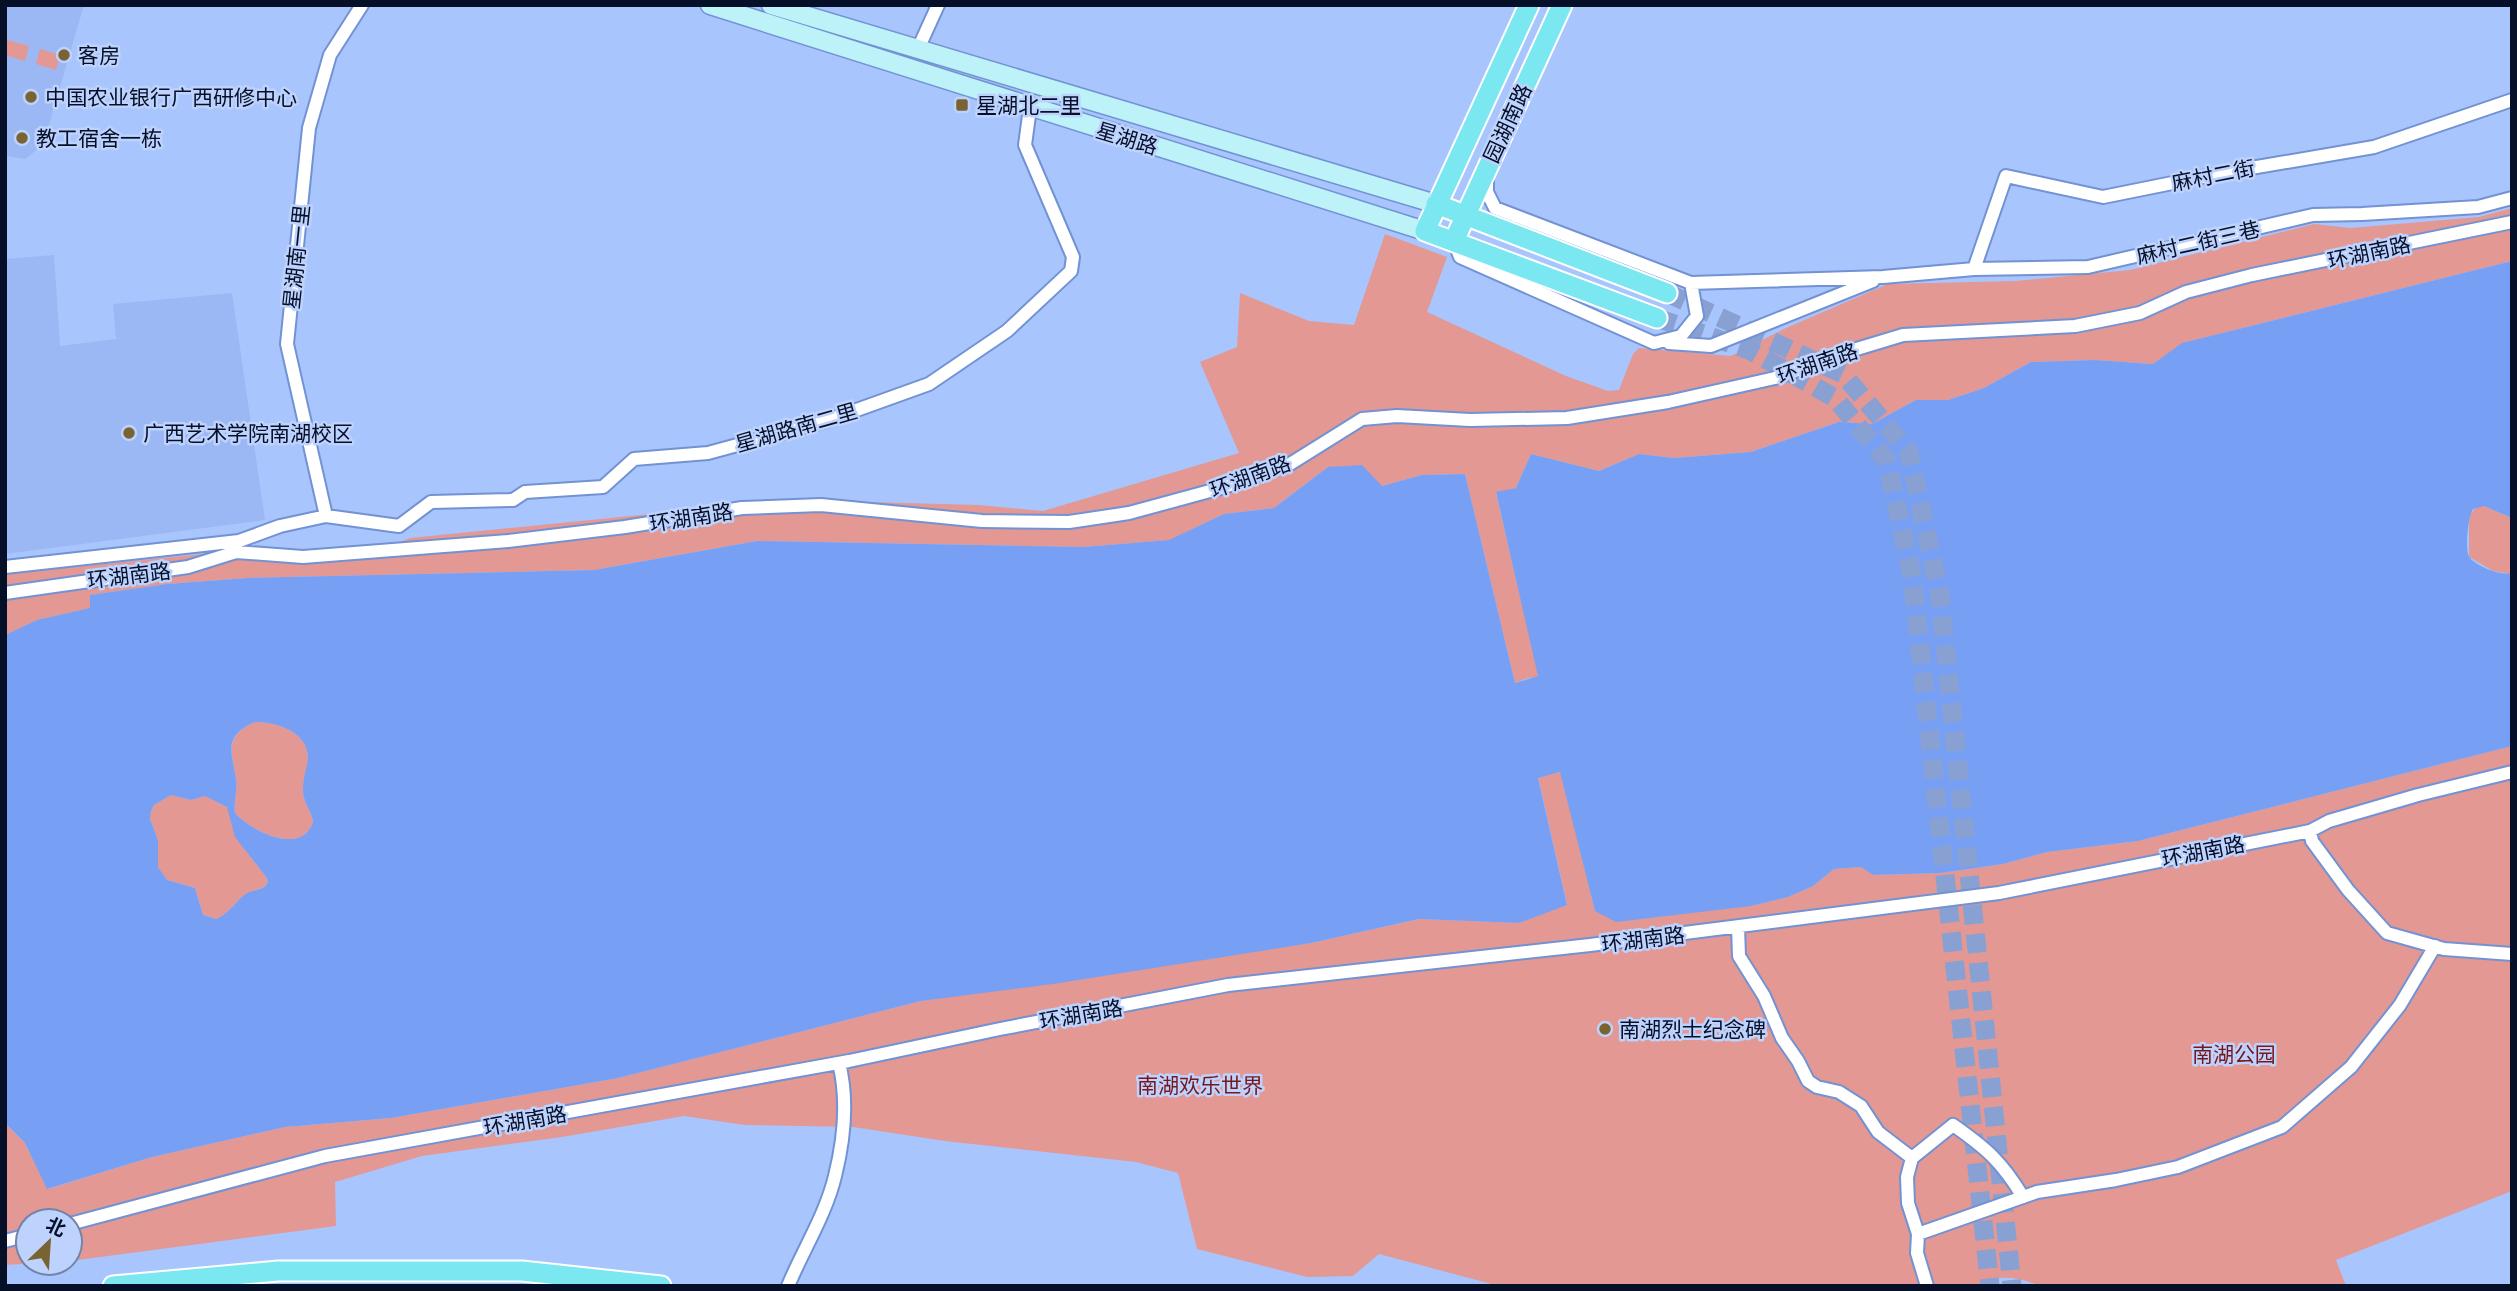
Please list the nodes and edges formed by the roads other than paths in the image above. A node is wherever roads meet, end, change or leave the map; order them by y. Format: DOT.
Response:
graph roads {
  1 [pos="362,5"];
  2 [pos="710,5"];
  3 [pos="771,5"];
  4 [pos="938,5"];
  5 [pos="1529,5"];
  6 [pos="1562,5"];
  7 [pos="918,49"];
  8 [pos="2512,100"];
  9 [pos="1030,108"];
  10 [pos="1487,166"];
  11 [pos="2512,198"];
  12 [pos="1436,204"];
  13 [pos="1465,215"];
  14 [pos="2512,222"];
  15 [pos="1425,231"];
  16 [pos="1454,241"];
  17 [pos="1974,269"];
  18 [pos="1883,277"];
  19 [pos="1691,283"];
  20 [pos="1667,293"];
  21 [pos="1657,318"];
  22 [pos="1654,342"];
  23 [pos="326,516"];
  24 [pos="5,567"];
  25 [pos="5,593"];
  26 [pos="2512,772"];
  27 [pos="2310,831"];
  28 [pos="1738,927"];
  29 [pos="2435,946"];
  30 [pos="2512,954"];
  31 [pos="839,1063"];
  32 [pos="1912,1158"];
  33 [pos="2023,1197"];
  34 [pos="84,1220"];
  35 [pos="1918,1234"];
  36 [pos="113,1286"];
  37 [pos="661,1286"];
  38 [pos="788,1286"];
  39 [pos="1927,1286"];
  1 -- 23 [label="street, 星湖南一里"];
  2 -- 9 [label="main road, 星湖路"];
  3 -- 7 [label="main road, 星湖路"];
  4 -- 7 [label="street"];
  5 -- 12 [label="main road, 园湖南路"];
  6 -- 10 [label="main road, 园湖南路"];
  7 -- 12 [label="main road, 星湖路"];
  8 -- 17 [label="street, 麻村二街"];
  9 -- 15 [label="main road, 星湖路"];
  9 -- 23 [label="street, 星湖路南二里"];
  10 -- 13 [label="main road, 园湖南路"];
  10 -- 19 [label="street"];
  11 -- 17 [label="street, 麻村二街三巷"];
  12 -- 13 [label="main road"];
  12 -- 15 [label="main road, 园湖南路"];
  13 -- 16 [label="main road, 园湖南路"];
  13 -- 20 [label="main road"];
  14 -- 25 [label="street, 环湖南路"];
  15 -- 16 [label="main road"];
  16 -- 21 [label="main road"];
  16 -- 22 [label="street"];
  17 -- 18 [label="street, 麻村二街三巷"];
  18 -- 19 [label="street"];
  18 -- 22 [label="street"];
  19 -- 22 [label="street"];
  23 -- 24 [label="street"];
  26 -- 27 [label="street, 环湖南路"];
  27 -- 28 [label="street, 环湖南路"];
  27 -- 29 [label="street"];
  28 -- 31 [label="street, 环湖南路"];
  28 -- 32 [label="street"];
  29 -- 30 [label="street"];
  29 -- 33 [label="street"];
  31 -- 34 [label="street, 环湖南路"];
  31 -- 38 [label="street"];
  32 -- 33 [label="street"];
  32 -- 35 [label="street"];
  33 -- 35 [label="street"];
  35 -- 39 [label="street"];
  36 -- 37 [label="main road"];
}
